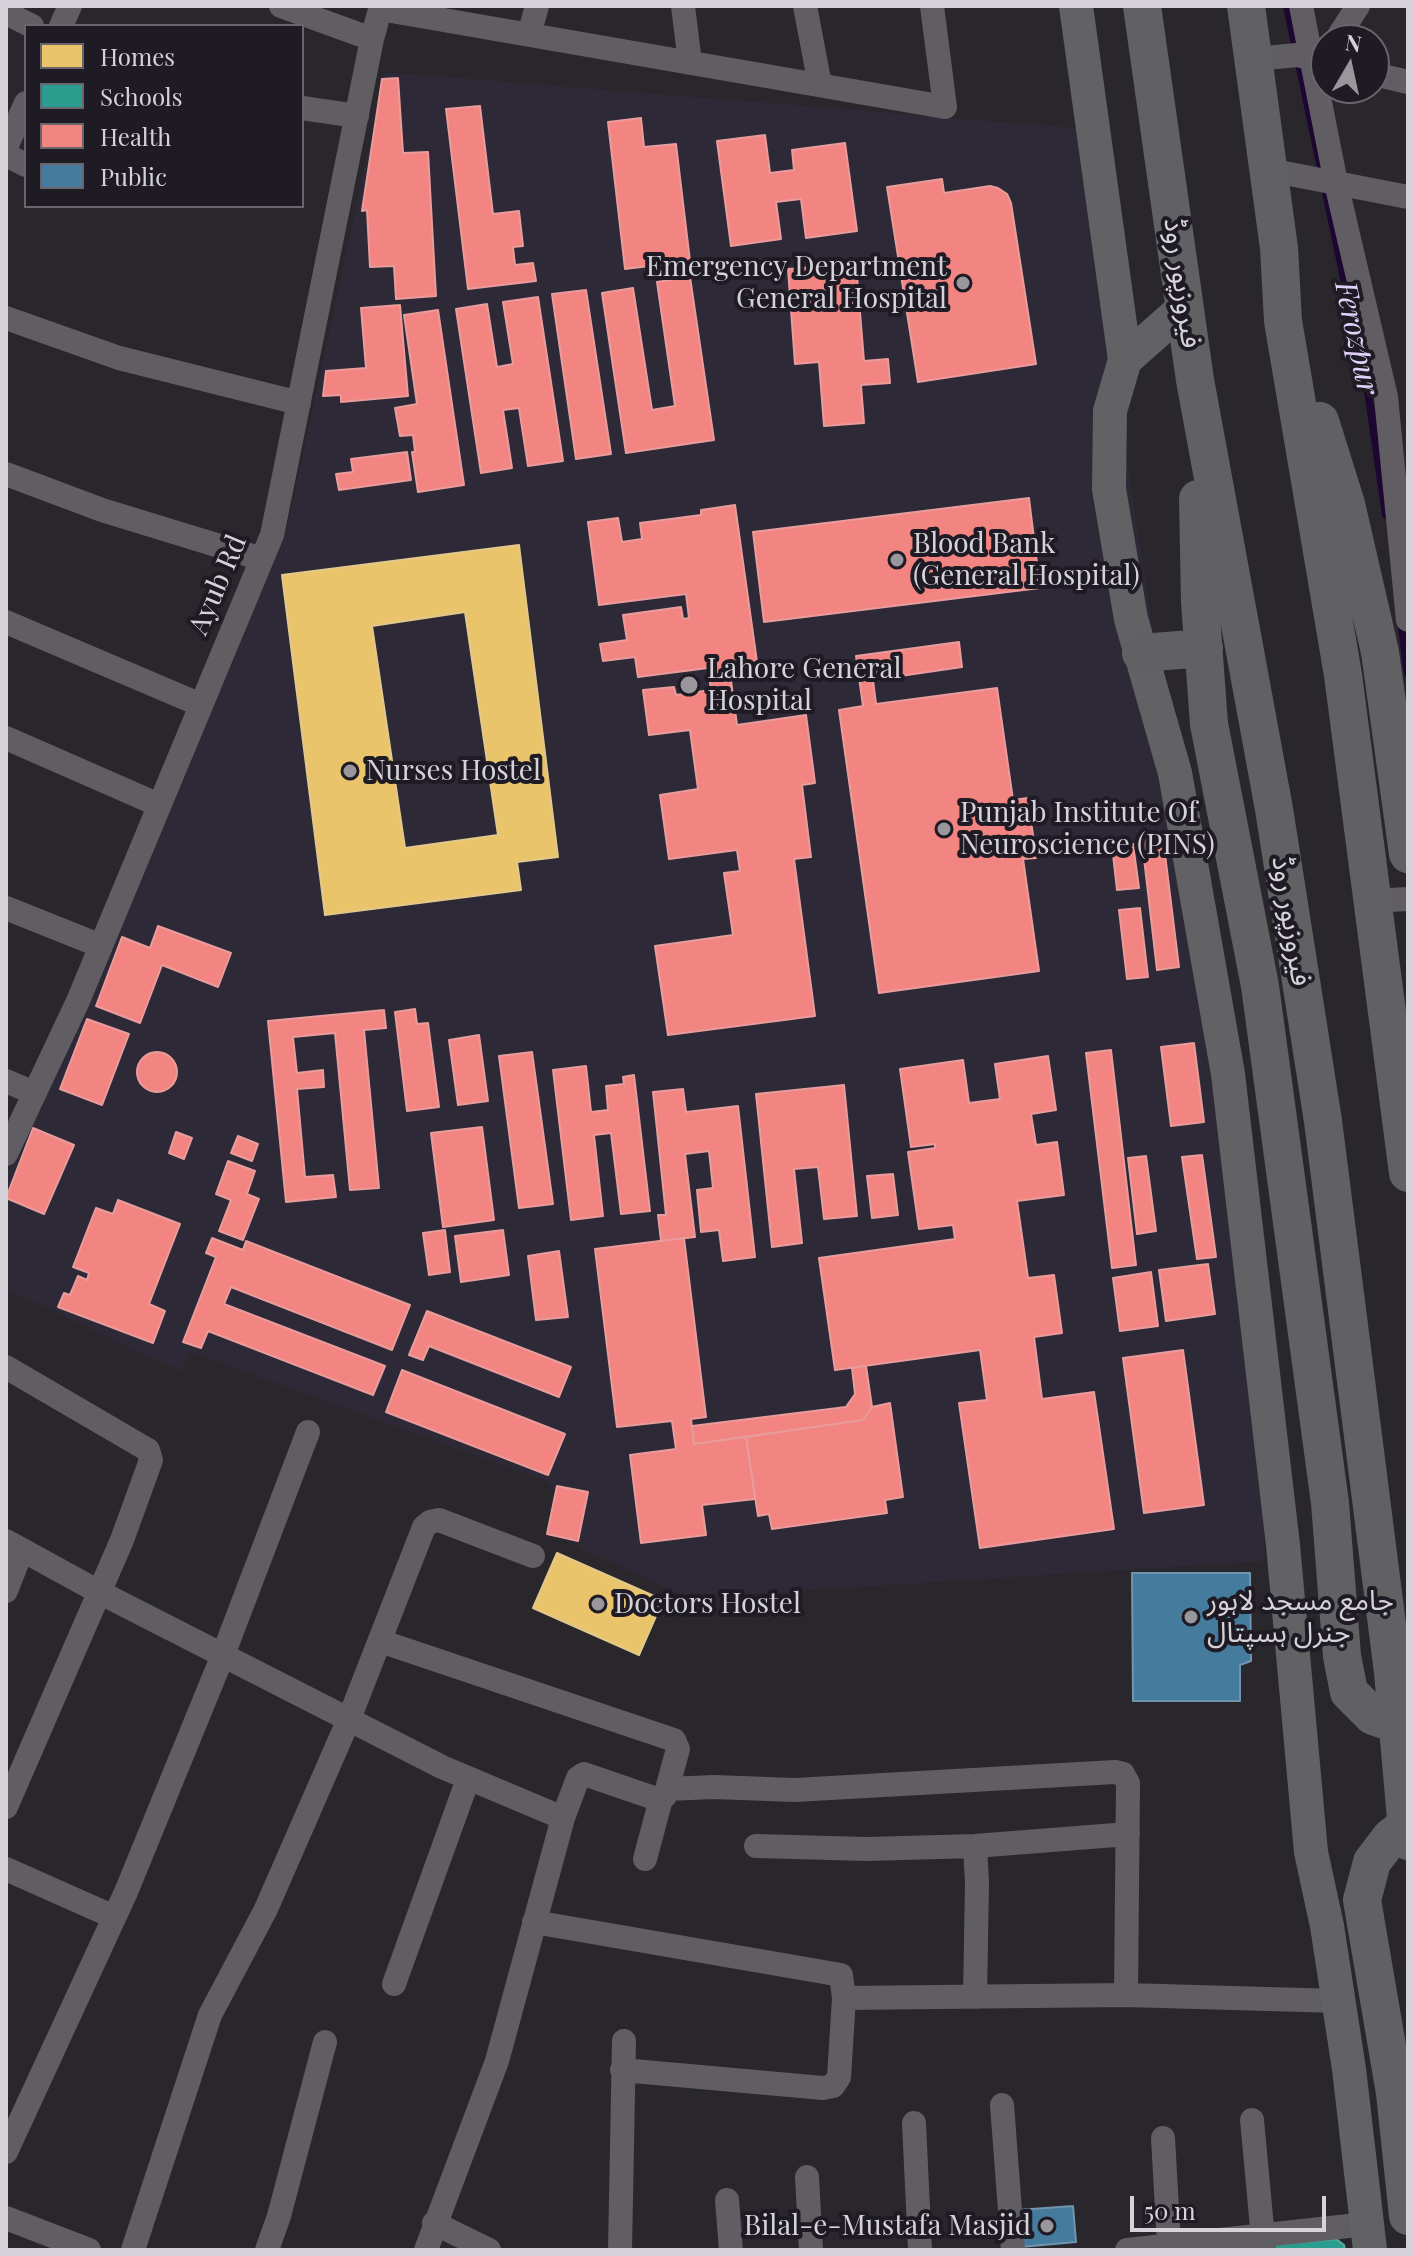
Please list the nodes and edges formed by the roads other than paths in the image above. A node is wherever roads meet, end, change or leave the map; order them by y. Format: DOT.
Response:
graph roads {
  1 [pos="281,6"];
  2 [pos="537,6"];
  3 [pos="683,6"];
  4 [pos="805,6"];
  5 [pos="932,6"];
  6 [pos="1076,6"];
  7 [pos="1142,6"];
  8 [pos="1246,6"];
  9 [pos="1301,6"];
  10 [pos="1358,6"];
  11 [pos="380,8"];
  12 [pos="6,13"];
  13 [pos="28,24"];
  14 [pos="1346,24"];
  15 [pos="1310,30"];
  16 [pos="529,35"];
  17 [pos="372,39"];
  18 [pos="1310,57"];
  19 [pos="1255,59"];
  20 [pos="690,63"];
  21 [pos="820,85"];
  22 [pos="1326,104"];
  23 [pos="24,107"];
  24 [pos="304,108"];
  25 [pos="357,116"];
  26 [pos="6,147"];
  27 [pos="6,155"];
  28 [pos="24,164"];
  29 [pos="1269,170"];
  30 [pos="1336,183"];
  31 [pos="1408,197"];
  32 [pos="1186,306"];
  33 [pos="6,318"];
  34 [pos="1283,321"];
  35 [pos="1125,360"];
  36 [pos="1195,380"];
  37 [pos="1397,400"];
  38 [pos="299,403"];
  39 [pos="6,474"];
  40 [pos="262,559"];
  41 [pos="1408,620"];
  42 [pos="6,622"];
  43 [pos="1204,648"];
  44 [pos="1141,653"];
  45 [pos="201,705"];
  46 [pos="6,738"];
  47 [pos="159,805"];
  48 [pos="1408,854"];
  49 [pos="1408,899"];
  50 [pos="1370,901"];
  51 [pos="6,908"];
  52 [pos="101,946"];
  53 [pos="6,1081"];
  54 [pos="34,1093"];
  55 [pos="6,1154"];
  56 [pos="1408,1173"];
  57 [pos="6,1367"];
  58 [pos="308,1432"];
  59 [pos="14,1545"];
  60 [pos="533,1556"];
  61 [pos="6,1591"];
  62 [pos="99,1592"];
  63 [pos="380,1641"];
  64 [pos="223,1655"];
  65 [pos="349,1719"];
  66 [pos="1408,1728"];
  67 [pos="468,1779"];
  68 [pos="9,1794"];
  69 [pos="664,1794"];
  70 [pos="563,1818"];
  71 [pos="1408,1824"];
  72 [pos="1128,1834"];
  73 [pos="1408,1841"];
  74 [pos="756,1846"];
  75 [pos="975,1846"];
  76 [pos="645,1859"];
  77 [pos="6,1869"];
  78 [pos="114,1917"];
  79 [pos="534,1922"];
  80 [pos="394,1984"];
  81 [pos="1126,1995"];
  82 [pos="975,1997"];
  83 [pos="844,1998"];
  84 [pos="1339,2001"];
  85 [pos="624,2041"];
  86 [pos="325,2042"];
  87 [pos="622,2070"];
  88 [pos="1002,2105"];
  89 [pos="1252,2120"];
  90 [pos="914,2123"];
  91 [pos="1163,2138"];
  92 [pos="6,2152"];
  93 [pos="807,2177"];
  94 [pos="727,2200"];
  95 [pos="1408,2216"];
  96 [pos="6,2218"];
  97 [pos="434,2223"];
  98 [pos="1369,2237"];
  99 [pos="1263,2243"];
  100 [pos="1169,2245"];
  101 [pos="89,2250"];
  102 [pos="133,2250"];
  103 [pos="267,2250"];
  104 [pos="426,2250"];
  105 [pos="489,2250"];
  106 [pos="620,2250"];
  107 [pos="731,2250"];
  108 [pos="811,2250"];
  109 [pos="920,2250"];
  110 [pos="1013,2250"];
  111 [pos="1127,2250"];
  1 -- 17 [label="street"];
  2 -- 16 [label="street"];
  3 -- 20 [label="street"];
  4 -- 21 [label="street"];
  5 -- 21 [label="street"];
  6 -- 35 [label="street"];
  7 -- 32 [label="main road, فیروزپور روڈ"];
  8 -- 19 [label="main road"];
  9 -- 15 [label="street"];
  10 -- 14 [label="street"];
  11 -- 16 [label="street"];
  11 -- 17 [label="street, Ayub Rd"];
  12 -- 13 [label="street"];
  16 -- 20 [label="street"];
  17 -- 25 [label="street, Ayub Rd"];
  18 -- 19 [label="street"];
  19 -- 29 [label="main road"];
  20 -- 21 [label="street"];
  22 -- 30 [label="street"];
  23 -- 26 [label="street"];
  24 -- 25 [label="street"];
  25 -- 38 [label="street, Ayub Rd"];
  27 -- 28 [label="street"];
  29 -- 30 [label="street"];
  29 -- 34 [label="main road"];
  30 -- 31 [label="street"];
  30 -- 37 [label="street"];
  32 -- 35 [label="street"];
  32 -- 36 [label="main road, فیروزپور روڈ"];
  33 -- 38 [label="street"];
  34 -- 48 [label="main road"];
  34 -- 50 [label="main road"];
  35 -- 44 [label="street"];
  36 -- 43 [label="main road"];
  36 -- 73 [label="main road, فیروزپور روڈ"];
  37 -- 41 [label="street"];
  38 -- 40 [label="street, Ayub Rd"];
  39 -- 40 [label="street"];
  40 -- 45 [label="street, Ayub Rd"];
  42 -- 45 [label="street"];
  43 -- 44 [label="main road"];
  43 -- 66 [label="main road, bridge"];
  44 -- 84 [label="street"];
  45 -- 47 [label="street, Ayub Rd"];
  46 -- 47 [label="street"];
  47 -- 52 [label="street, Ayub Rd"];
  49 -- 50 [label="street"];
  50 -- 56 [label="main road"];
  51 -- 52 [label="street"];
  52 -- 54 [label="street, Ayub Rd"];
  53 -- 54 [label="street"];
  54 -- 55 [label="street, Ayub Rd"];
  57 -- 62 [label="street"];
  58 -- 64 [label="street"];
  59 -- 61 [label="street"];
  59 -- 62 [label="street"];
  60 -- 63 [label="street"];
  62 -- 64 [label="street"];
  62 -- 68 [label="street"];
  63 -- 65 [label="street"];
  63 -- 69 [label="street"];
  64 -- 65 [label="street"];
  64 -- 78 [label="street"];
  65 -- 67 [label="street"];
  65 -- 102 [label="street"];
  67 -- 70 [label="street"];
  67 -- 80 [label="street"];
  69 -- 70 [label="street"];
  69 -- 72 [label="street"];
  69 -- 76 [label="street"];
  70 -- 79 [label="street"];
  71 -- 95 [label="main road, bridge"];
  72 -- 75 [label="street"];
  72 -- 81 [label="street"];
  74 -- 75 [label="street"];
  75 -- 82 [label="street"];
  77 -- 78 [label="street"];
  78 -- 92 [label="street"];
  79 -- 83 [label="street"];
  79 -- 97 [label="street"];
  81 -- 82 [label="street"];
  81 -- 84 [label="street"];
  82 -- 83 [label="street"];
  83 -- 87 [label="street"];
  84 -- 98 [label="street"];
  85 -- 87 [label="street"];
  86 -- 103 [label="street"];
  87 -- 106 [label="street"];
  88 -- 110 [label="street"];
  89 -- 99 [label="street"];
  90 -- 109 [label="street"];
  91 -- 100 [label="street"];
  93 -- 108 [label="street"];
  94 -- 107 [label="street"];
  96 -- 101 [label="street"];
  97 -- 104 [label="street"];
  97 -- 105 [label="street"];
  98 -- 99 [label="street"];
  99 -- 100 [label="street"];
  100 -- 111 [label="street"];
}
